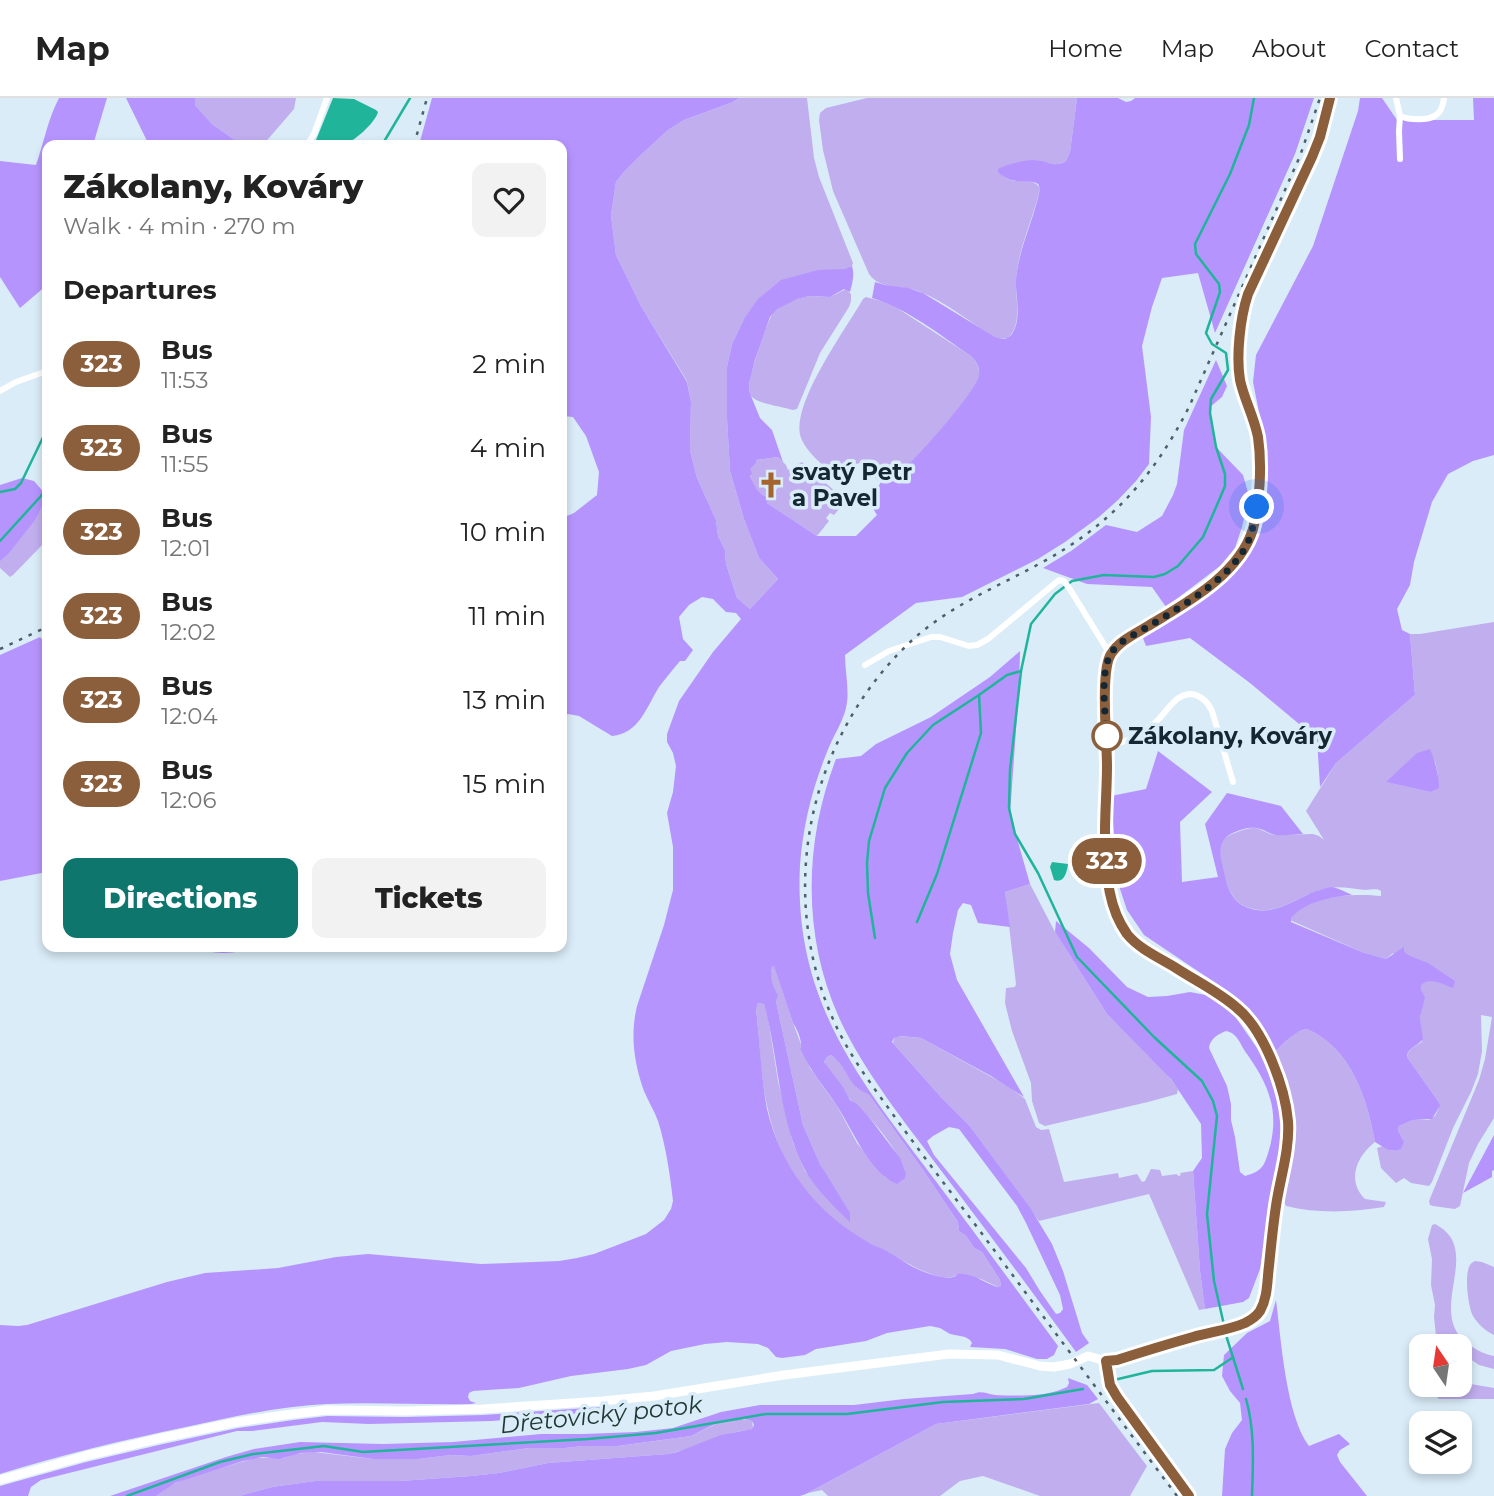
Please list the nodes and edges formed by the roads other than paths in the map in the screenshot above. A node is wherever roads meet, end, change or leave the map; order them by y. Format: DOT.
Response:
graph roads {
  1 [pos="327,98"];
  2 [pos="1330,98"];
  3 [pos="1396,98"];
  4 [pos="1444,98"];
  5 [pos="1400,116"];
  6 [pos="310,140"];
  7 [pos="1400,159"];
  8 [pos="42,373"];
  9 [pos="0,391"];
  10 [pos="1110,654"];
  11 [pos="865,665"];
  12 [pos="1107,743"];
  13 [pos="1233,782"];
  14 [pos="1106,1361"];
  15 [pos="0,1480"];
  16 [pos="1189,1496"];
  1 -- 6 [label="street"];
  2 -- 10 [label="main road"];
  3 -- 5 [label="street"];
  4 -- 5 [label="street"];
  5 -- 7 [label="street"];
  8 -- 9 [label="street"];
  10 -- 11 [label="street"];
  10 -- 12 [label="main road"];
  12 -- 13 [label="street"];
  12 -- 14 [label="main road"];
  14 -- 15 [label="main road"];
  14 -- 16 [label="street"];
}
